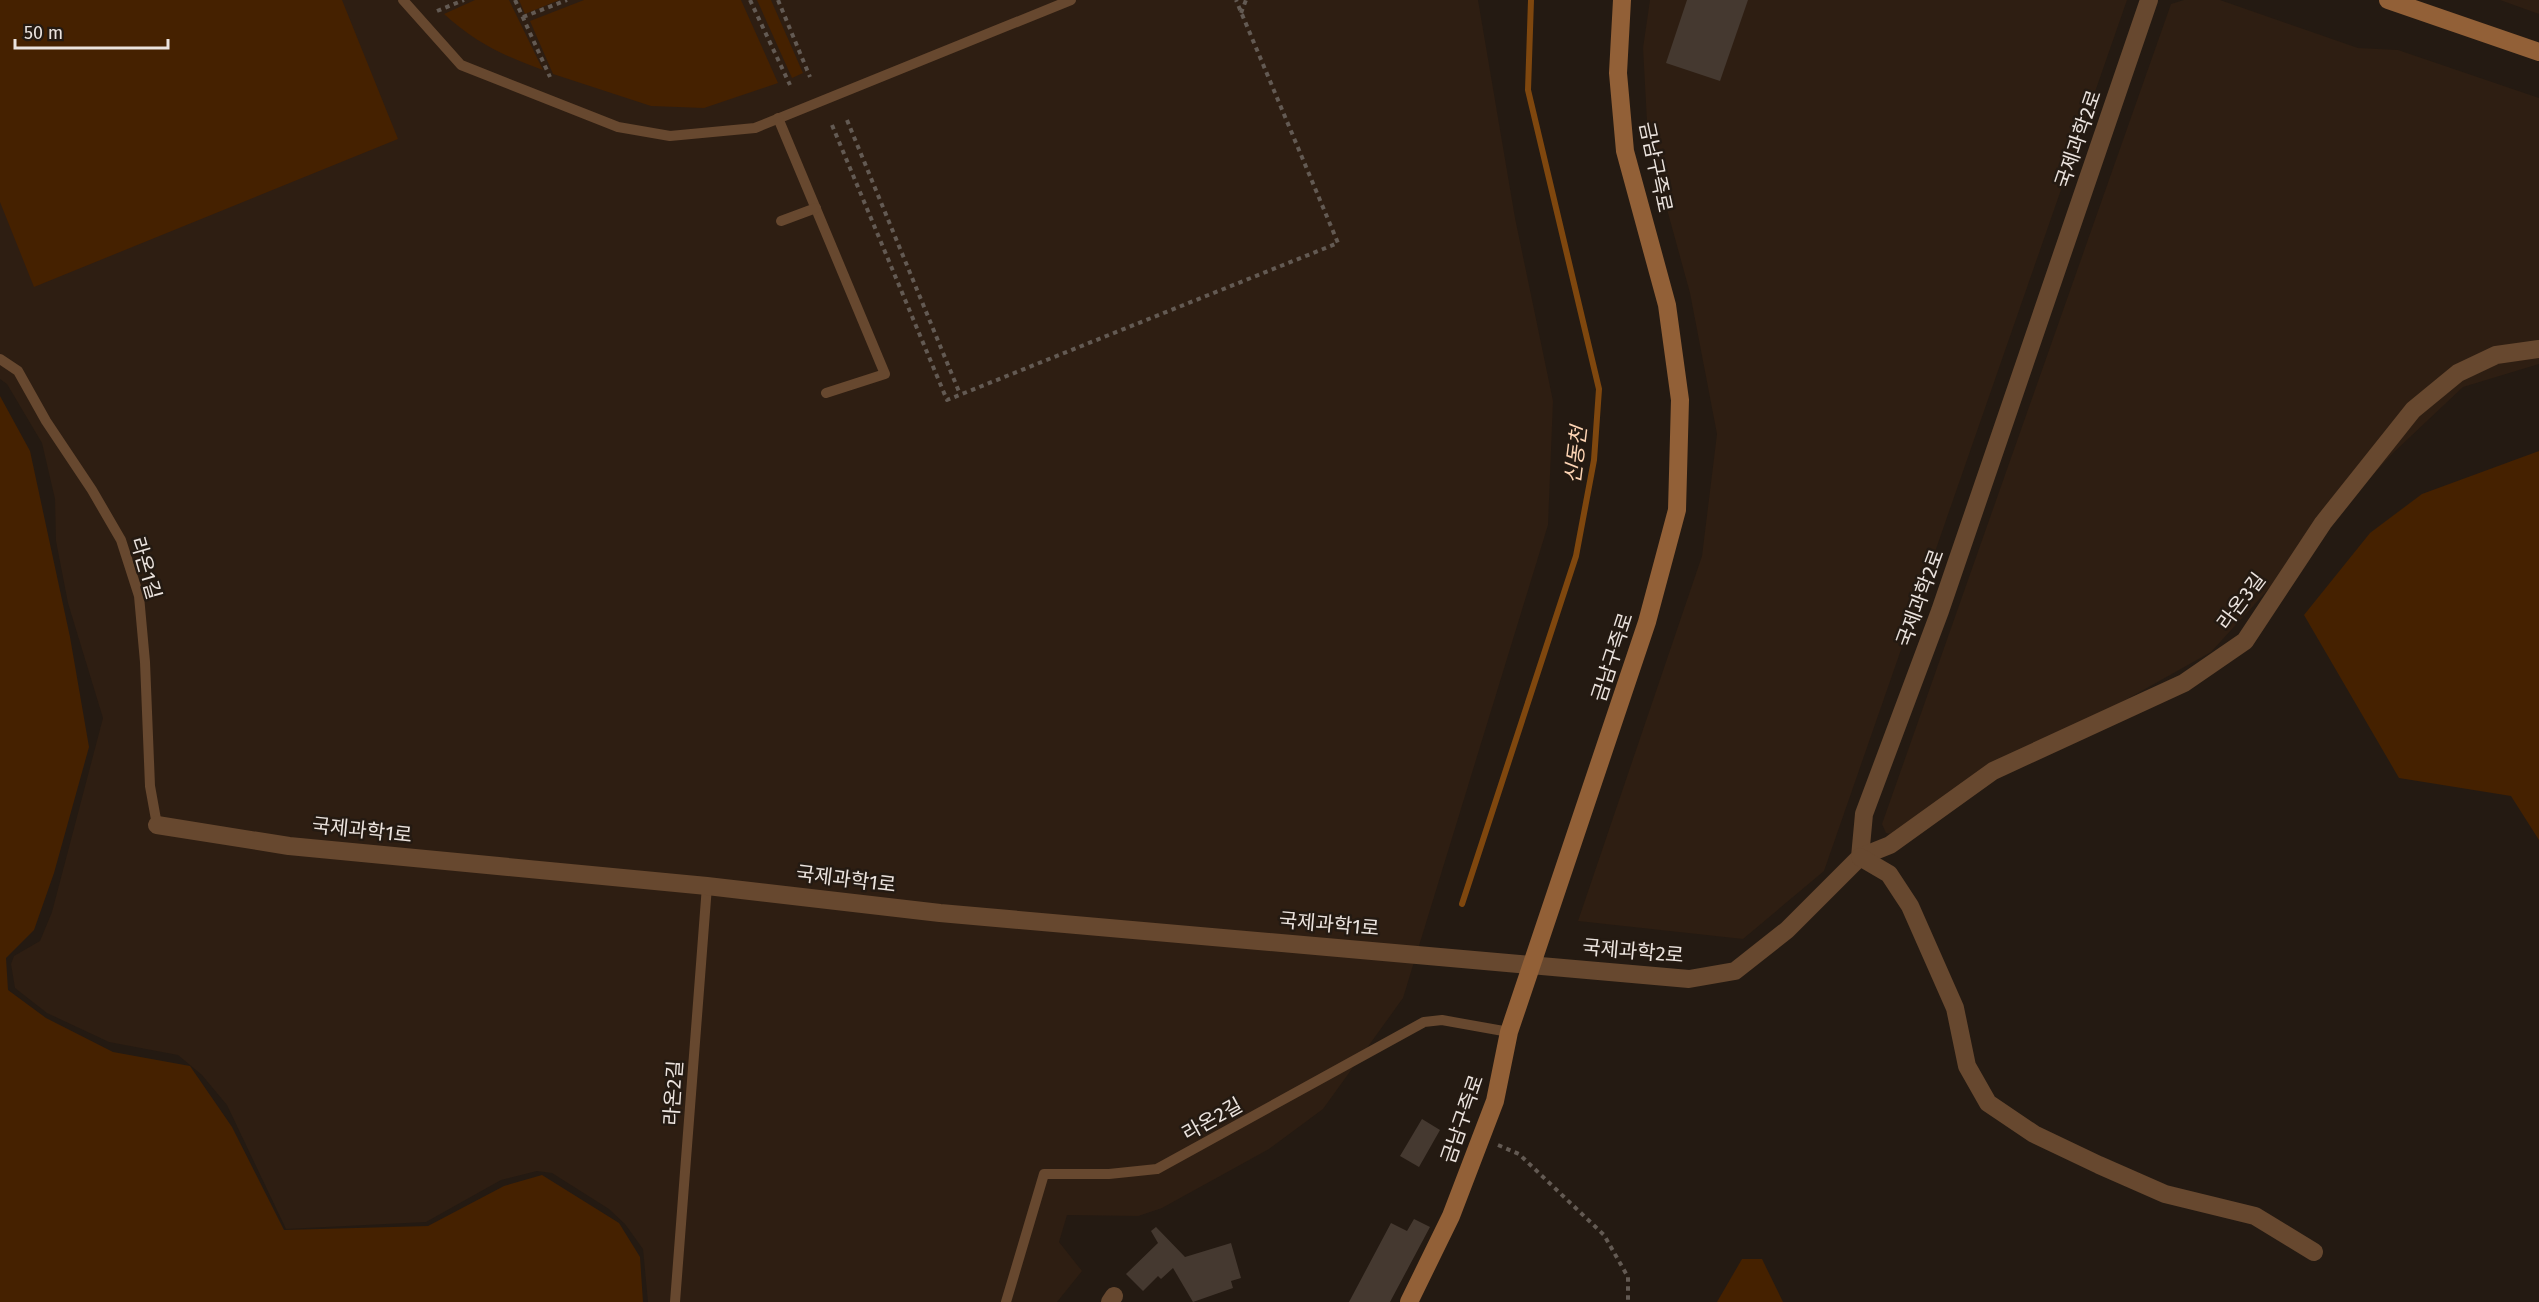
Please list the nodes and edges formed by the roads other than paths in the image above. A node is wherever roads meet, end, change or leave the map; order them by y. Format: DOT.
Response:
graph roads {
  1 [pos="403,0"];
  2 [pos="1071,0"];
  3 [pos="1622,0"];
  4 [pos="2149,0"];
  5 [pos="2388,0"];
  6 [pos="2539,52"];
  7 [pos="778,118"];
  8 [pos="816,208"];
  9 [pos="782,221"];
  10 [pos="2539,349"];
  11 [pos="0,359"];
  12 [pos="826,393"];
  13 [pos="157,825"];
  14 [pos="1860,857"];
  15 [pos="707,886"];
  16 [pos="1531,964"];
  17 [pos="1509,1032"];
  18 [pos="2314,1252"];
  19 [pos="675,1302"];
  20 [pos="1006,1302"];
  21 [pos="1409,1302"];
  1 -- 7 [label="lane"];
  2 -- 7 [label="lane"];
  3 -- 16 [label="main road, 금남구즉로"];
  4 -- 14 [label="street, 국제과학2로"];
  5 -- 6 [label="main road"];
  7 -- 8 [label="lane"];
  8 -- 9 [label="lane"];
  8 -- 12 [label="lane"];
  10 -- 14 [label="street, 라온3길"];
  11 -- 13 [label="lane, 라온1길"];
  13 -- 15 [label="street, 국제과학1로"];
  14 -- 16 [label="street, 국제과학2로"];
  14 -- 18 [label="street"];
  15 -- 16 [label="street, 국제과학1로"];
  15 -- 19 [label="lane, 라온2길"];
  16 -- 17 [label="main road, 금남구즉로"];
  17 -- 20 [label="lane, 라온2길"];
  17 -- 21 [label="main road, 금남구즉로"];
}
